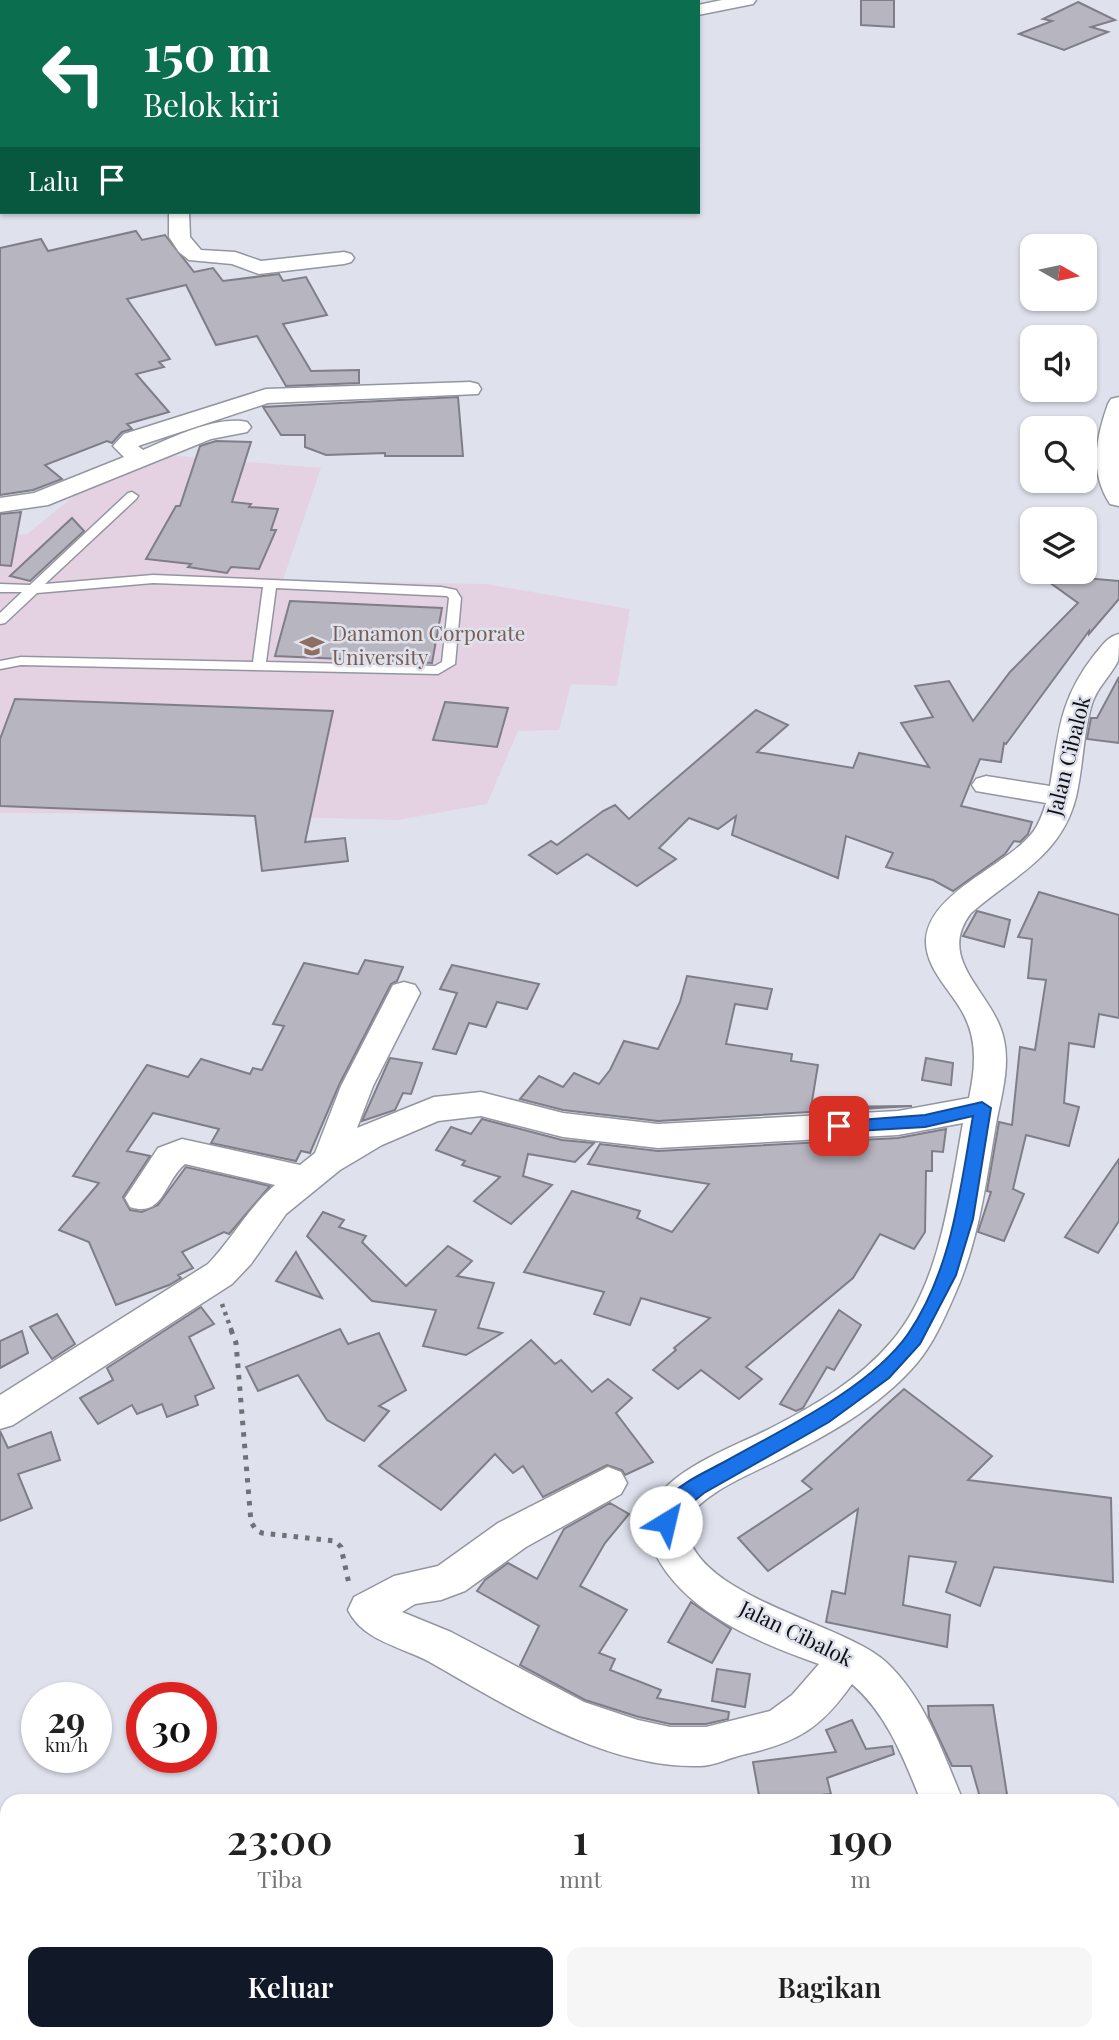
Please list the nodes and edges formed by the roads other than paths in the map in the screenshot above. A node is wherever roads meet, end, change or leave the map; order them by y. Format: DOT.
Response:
graph roads {
  1 [pos="747,0"];
  2 [pos="700,10"];
  3 [pos="179,214"];
  4 [pos="344,258"];
  5 [pos="470,389"];
  6 [pos="1119,404"];
  7 [pos="239,427"];
  8 [pos="139,459"];
  9 [pos="132,496"];
  10 [pos="1119,499"];
  11 [pos="0,505"];
  12 [pos="270,585"];
  13 [pos="0,588"];
  14 [pos="34,589"];
  15 [pos="0,620"];
  16 [pos="1119,642"];
  17 [pos="0,664"];
  18 [pos="260,666"];
  19 [pos="986,785"];
  20 [pos="1062,797"];
  21 [pos="404,993"];
  22 [pos="982,1108"];
  23 [pos="317,1170"];
  24 [pos="142,1198"];
  25 [pos="0,1414"];
  26 [pos="608,1483"];
  27 [pos="848,1657"];
  28 [pos="939,1794"];
  1 -- 2 [label="street"];
  3 -- 4 [label="street"];
  5 -- 8 [label="street"];
  6 -- 10 [label="street"];
  7 -- 8 [label="street"];
  8 -- 11 [label="street"];
  9 -- 14 [label="lane"];
  12 -- 14 [label="lane"];
  12 -- 18 [label="lane"];
  12 -- 18 [label="lane"];
  13 -- 14 [label="lane"];
  14 -- 15 [label="lane"];
  16 -- 20 [label="street, Jalan Cibalok"];
  17 -- 18 [label="lane"];
  19 -- 20 [label="street"];
  20 -- 22 [label="street, Jalan Cibalok"];
  21 -- 23 [label="street"];
  22 -- 23 [label="street"];
  22 -- 27 [label="street, Jalan Cibalok"];
  23 -- 24 [label="street"];
  23 -- 25 [label="street"];
  26 -- 27 [label="street"];
  27 -- 28 [label="street, Jalan Cibalok"];
}
